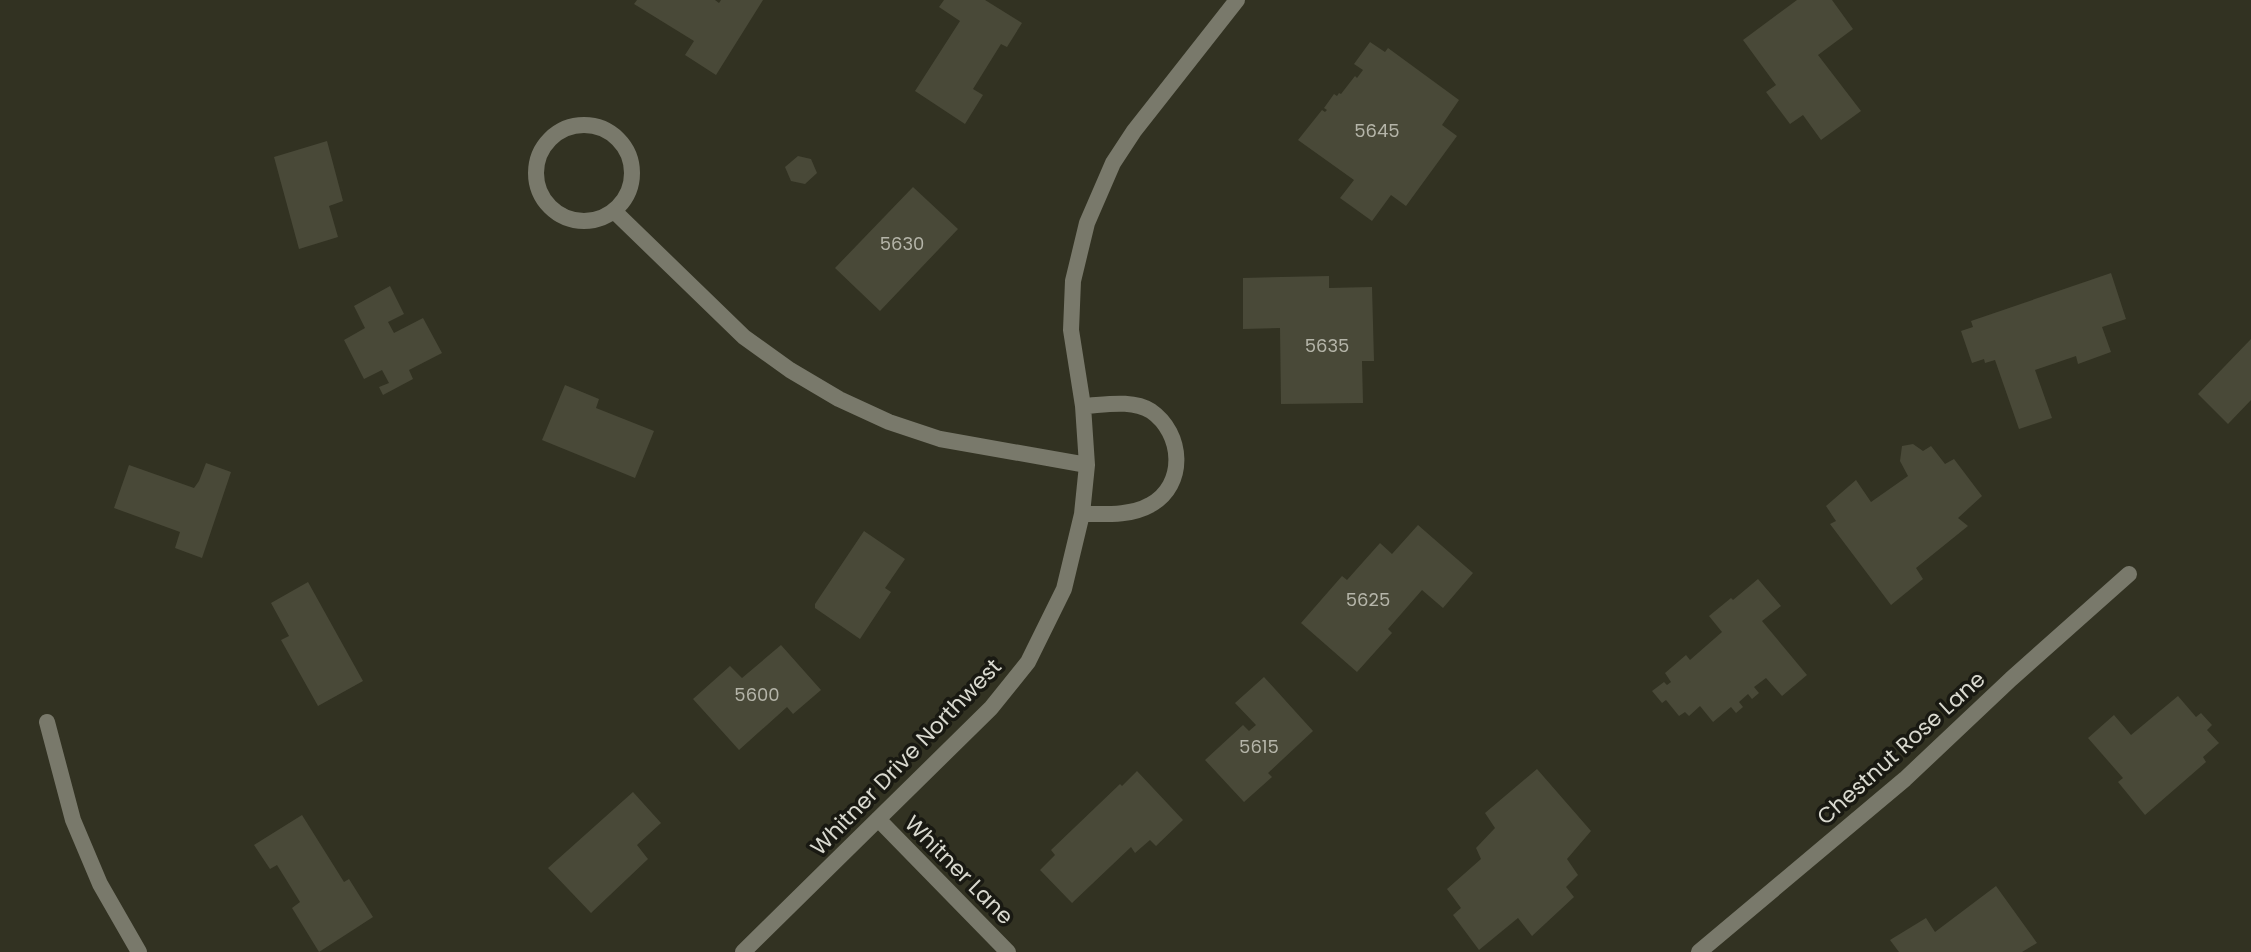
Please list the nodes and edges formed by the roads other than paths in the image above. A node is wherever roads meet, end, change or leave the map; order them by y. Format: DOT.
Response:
graph roads {
  1 [pos="1237,0"];
  2 [pos="614,211"];
  3 [pos="1083,406"];
  4 [pos="1087,465"];
  5 [pos="1082,514"];
  6 [pos="2129,574"];
  7 [pos="47,722"];
  8 [pos="878,819"];
  9 [pos="139,952"];
  10 [pos="743,952"];
  11 [pos="1008,952"];
  12 [pos="1699,952"];
  1 -- 3 [label="street, Whitner Drive Northwest"];
  2 -- 2 [label="street"];
  2 -- 4 [label="street"];
  3 -- 4 [label="street, Whitner Drive Northwest"];
  3 -- 5 [label="street"];
  4 -- 5 [label="street, Whitner Drive Northwest"];
  5 -- 8 [label="street, Whitner Drive Northwest"];
  6 -- 12 [label="street, Chestnut Rose Lane"];
  7 -- 9 [label="street"];
  8 -- 10 [label="street, Whitner Drive Northwest"];
  8 -- 11 [label="street, Whitner Lane"];
}
